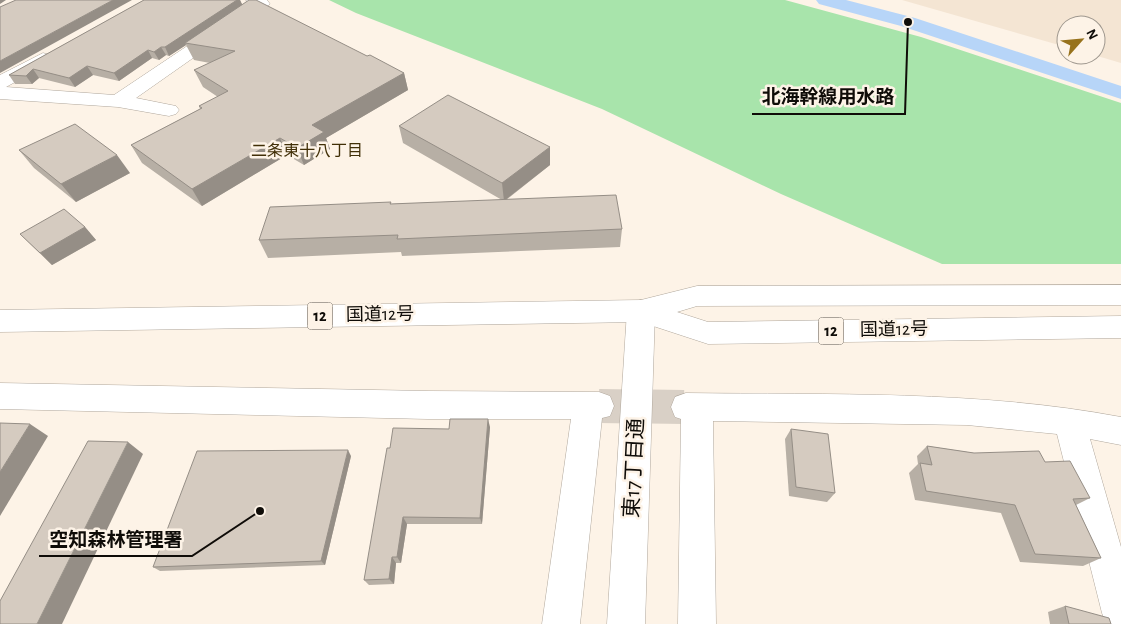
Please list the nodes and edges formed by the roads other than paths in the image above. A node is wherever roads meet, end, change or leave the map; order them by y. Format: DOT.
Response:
graph roads {
  1 [pos="254,0"];
  2 [pos="58,51"];
  3 [pos="0,83"];
  4 [pos="0,93"];
  5 [pos="118,101"];
  6 [pos="169,110"];
  7 [pos="1121,295"];
  8 [pos="641,311"];
  9 [pos="0,321"];
  10 [pos="1113,327"];
  11 [pos="0,396"];
  12 [pos="1068,421"];
  13 [pos="1121,431"];
  14 [pos="1121,613"];
  15 [pos="561,624"];
  16 [pos="626,624"];
  17 [pos="697,624"];
  1 -- 5 [label="main road"];
  2 -- 3 [label="main road"];
  4 -- 5 [label="main road"];
  5 -- 6 [label="main road"];
  7 -- 8 [label="main road, 国道12号 / 12"];
  8 -- 9 [label="main road, 国道12号 / 12"];
  8 -- 10 [label="main road, 国道12号 / 12"];
  8 -- 16 [label="main road, 東17丁目通"];
  11 -- 15 [label="main road"];
  12 -- 13 [label="main road"];
  12 -- 14 [label="main road"];
  12 -- 17 [label="main road"];
}
